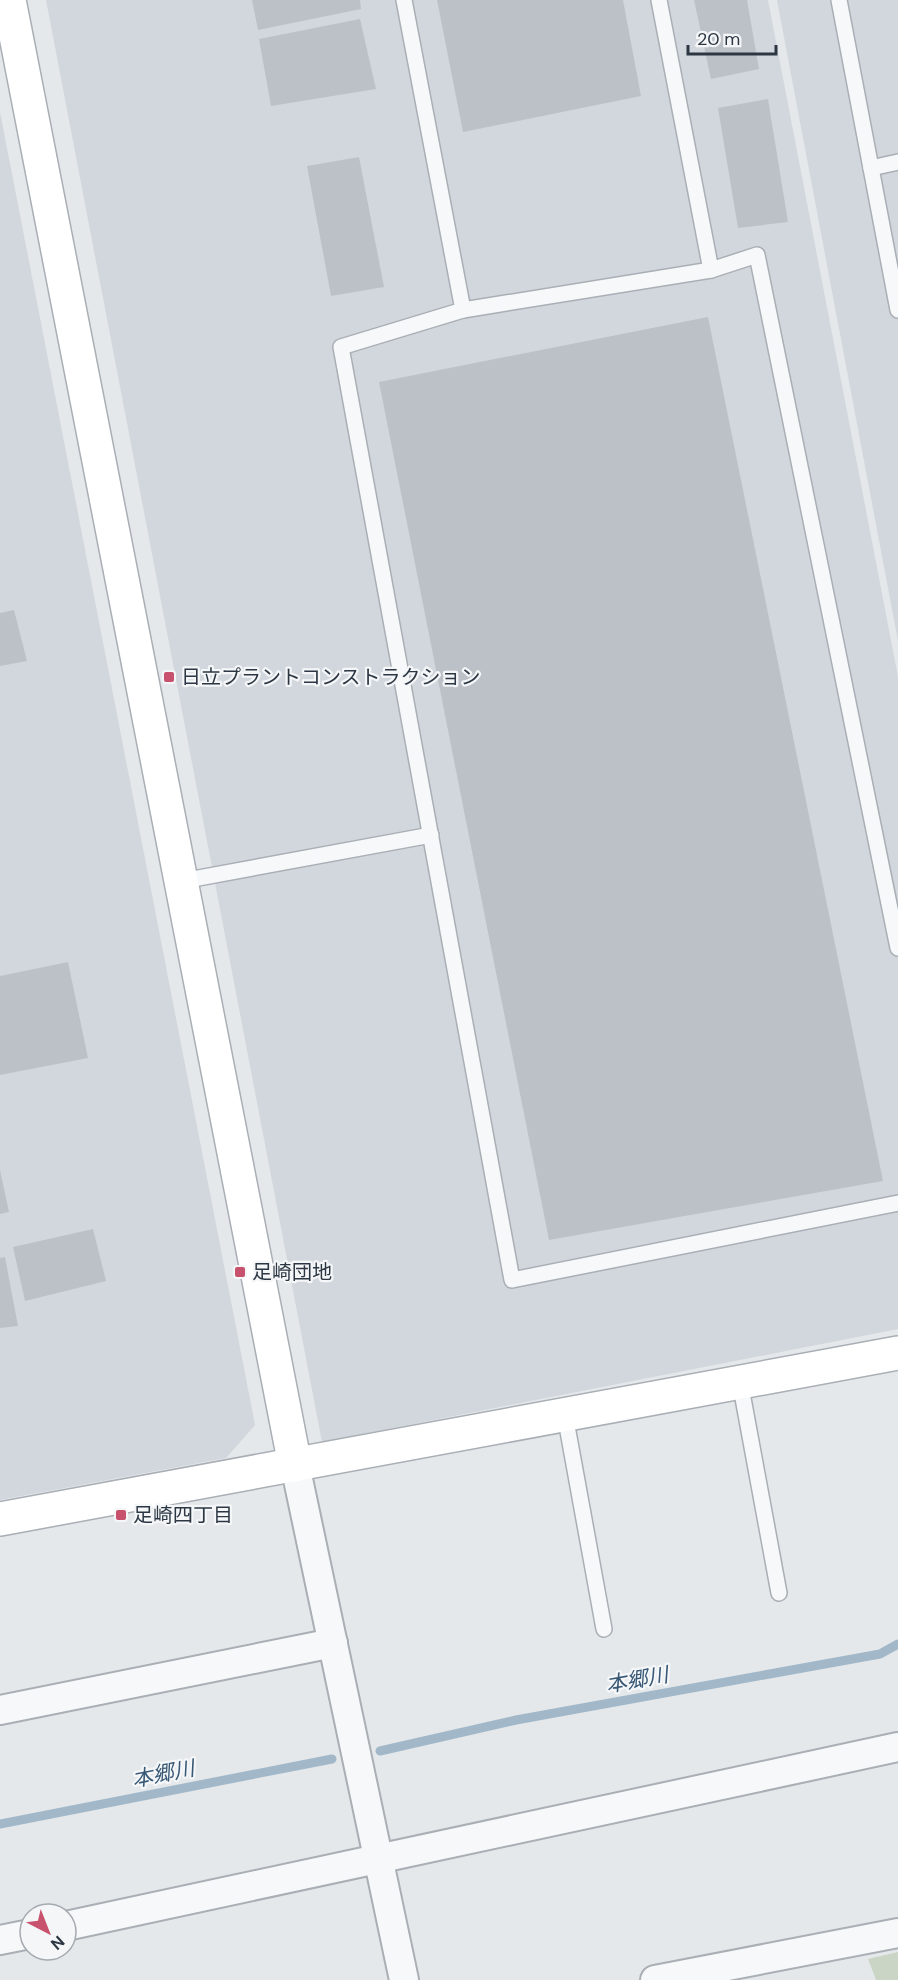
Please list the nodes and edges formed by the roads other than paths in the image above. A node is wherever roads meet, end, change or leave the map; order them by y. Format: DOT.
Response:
graph roads {
  1 [pos="9,0"];
  2 [pos="404,0"];
  3 [pos="659,0"];
  4 [pos="838,0"];
  5 [pos="898,162"];
  6 [pos="871,168"];
  7 [pos="711,270"];
  8 [pos="463,310"];
  9 [pos="898,310"];
  10 [pos="430,835"];
  11 [pos="182,881"];
  12 [pos="898,948"];
  13 [pos="898,1203"];
  14 [pos="898,1353"];
  15 [pos="740,1383"];
  16 [pos="565,1415"];
  17 [pos="296,1465"];
  18 [pos="0,1519"];
  19 [pos="779,1593"];
  20 [pos="604,1629"];
  21 [pos="333,1643"];
  22 [pos="0,1709"];
  23 [pos="898,1747"];
  24 [pos="378,1858"];
  25 [pos="78,1923"];
  26 [pos="898,1933"];
  27 [pos="18,1936"];
  28 [pos="0,1940"];
  29 [pos="405,1980"];
  30 [pos="655,1980"];
  1 -- 11 [label="street"];
  2 -- 8 [label="lane"];
  3 -- 7 [label="lane"];
  4 -- 6 [label="lane"];
  5 -- 6 [label="lane"];
  6 -- 9 [label="lane"];
  7 -- 8 [label="lane"];
  7 -- 12 [label="lane"];
  8 -- 10 [label="lane"];
  10 -- 11 [label="lane"];
  10 -- 13 [label="lane"];
  11 -- 17 [label="street"];
  14 -- 15 [label="street"];
  15 -- 16 [label="street"];
  15 -- 19 [label="lane"];
  16 -- 17 [label="street"];
  16 -- 20 [label="lane"];
  17 -- 18 [label="street"];
  17 -- 21 [label="street"];
  21 -- 22 [label="street"];
  21 -- 24 [label="street"];
  23 -- 24 [label="street"];
  24 -- 25 [label="street"];
  24 -- 29 [label="street"];
  26 -- 30 [label="street"];
  27 -- 28 [label="street"];
}
